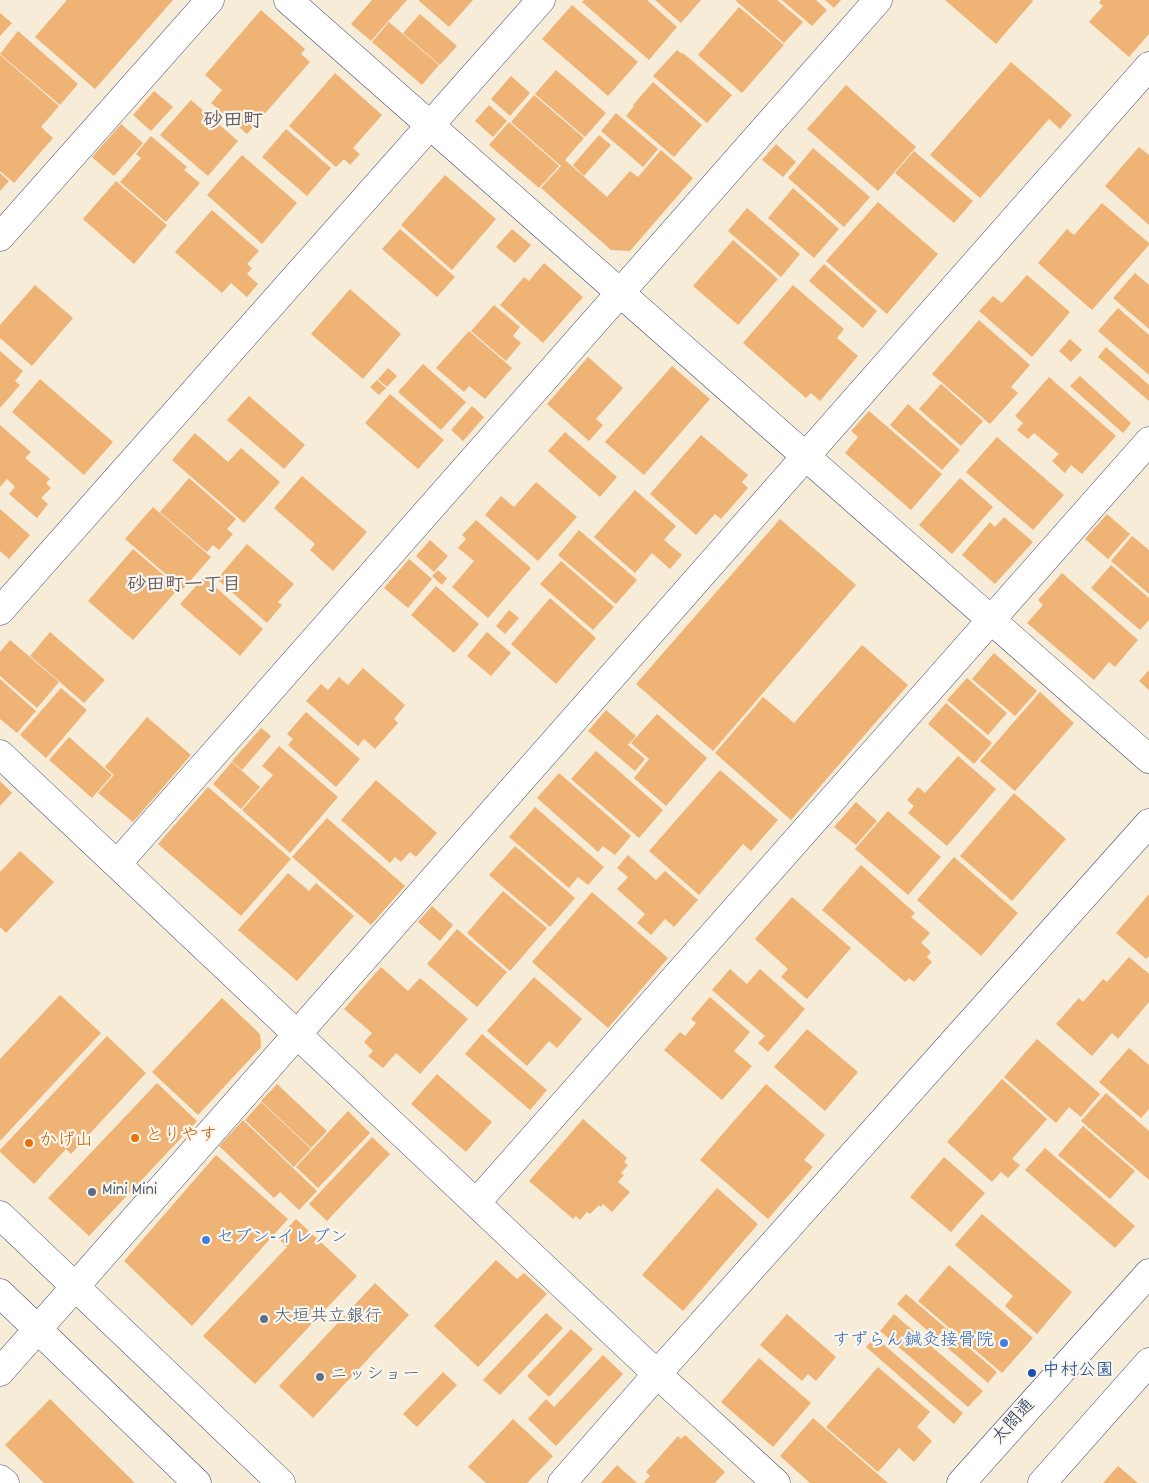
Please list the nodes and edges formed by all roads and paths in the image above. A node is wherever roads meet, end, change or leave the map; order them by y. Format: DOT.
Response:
graph roads {
  1 [pos="210,0"];
  2 [pos="288,0"];
  3 [pos="541,0"];
  4 [pos="878,0"];
  5 [pos="1149,66"];
  6 [pos="430,125"];
  7 [pos="0,237"];
  8 [pos="620,293"];
  9 [pos="1149,441"];
  10 [pos="806,456"];
  11 [pos="0,610"];
  12 [pos="991,620"];
  13 [pos="0,754"];
  14 [pos="1149,759"];
  15 [pos="1149,823"];
  16 [pos="117,864"];
  17 [pos="298,1035"];
  18 [pos="476,1203"];
  19 [pos="0,1215"];
  20 [pos="1149,1273"];
  21 [pos="74,1286"];
  22 [pos="0,1293"];
  23 [pos="38,1328"];
  24 [pos="1149,1362"];
  25 [pos="0,1372"];
  26 [pos="657,1374"];
  27 [pos="0,1479"];
  28 [pos="5,1483"];
  29 [pos="197,1483"];
  30 [pos="281,1483"];
  31 [pos="562,1483"];
  32 [pos="776,1483"];
  33 [pos="961,1483"];
  34 [pos="1042,1483"];
  1 -- 7 [label="street"];
  2 -- 6 [label="street"];
  3 -- 6 [label="street"];
  4 -- 8 [label="street"];
  5 -- 10 [label="street"];
  6 -- 8 [label="street"];
  6 -- 11 [label="street"];
  8 -- 10 [label="street"];
  8 -- 16 [label="street"];
  9 -- 12 [label="street"];
  10 -- 12 [label="street"];
  10 -- 17 [label="street"];
  12 -- 14 [label="street"];
  12 -- 18 [label="street"];
  13 -- 16 [label="street"];
  15 -- 26 [label="street"];
  16 -- 17 [label="street"];
  17 -- 18 [label="street"];
  17 -- 21 [label="street"];
  18 -- 26 [label="street"];
  19 -- 21 [label="street"];
  20 -- 33 [label="street, 太閤通"];
  21 -- 23 [label="street"];
  21 -- 30 [label="street"];
  22 -- 23 [label="street"];
  23 -- 25 [label="street"];
  23 -- 29 [label="street"];
  24 -- 34 [label="street"];
  26 -- 31 [label="street"];
  26 -- 32 [label="street"];
  27 -- 28 [label="street"];
}
